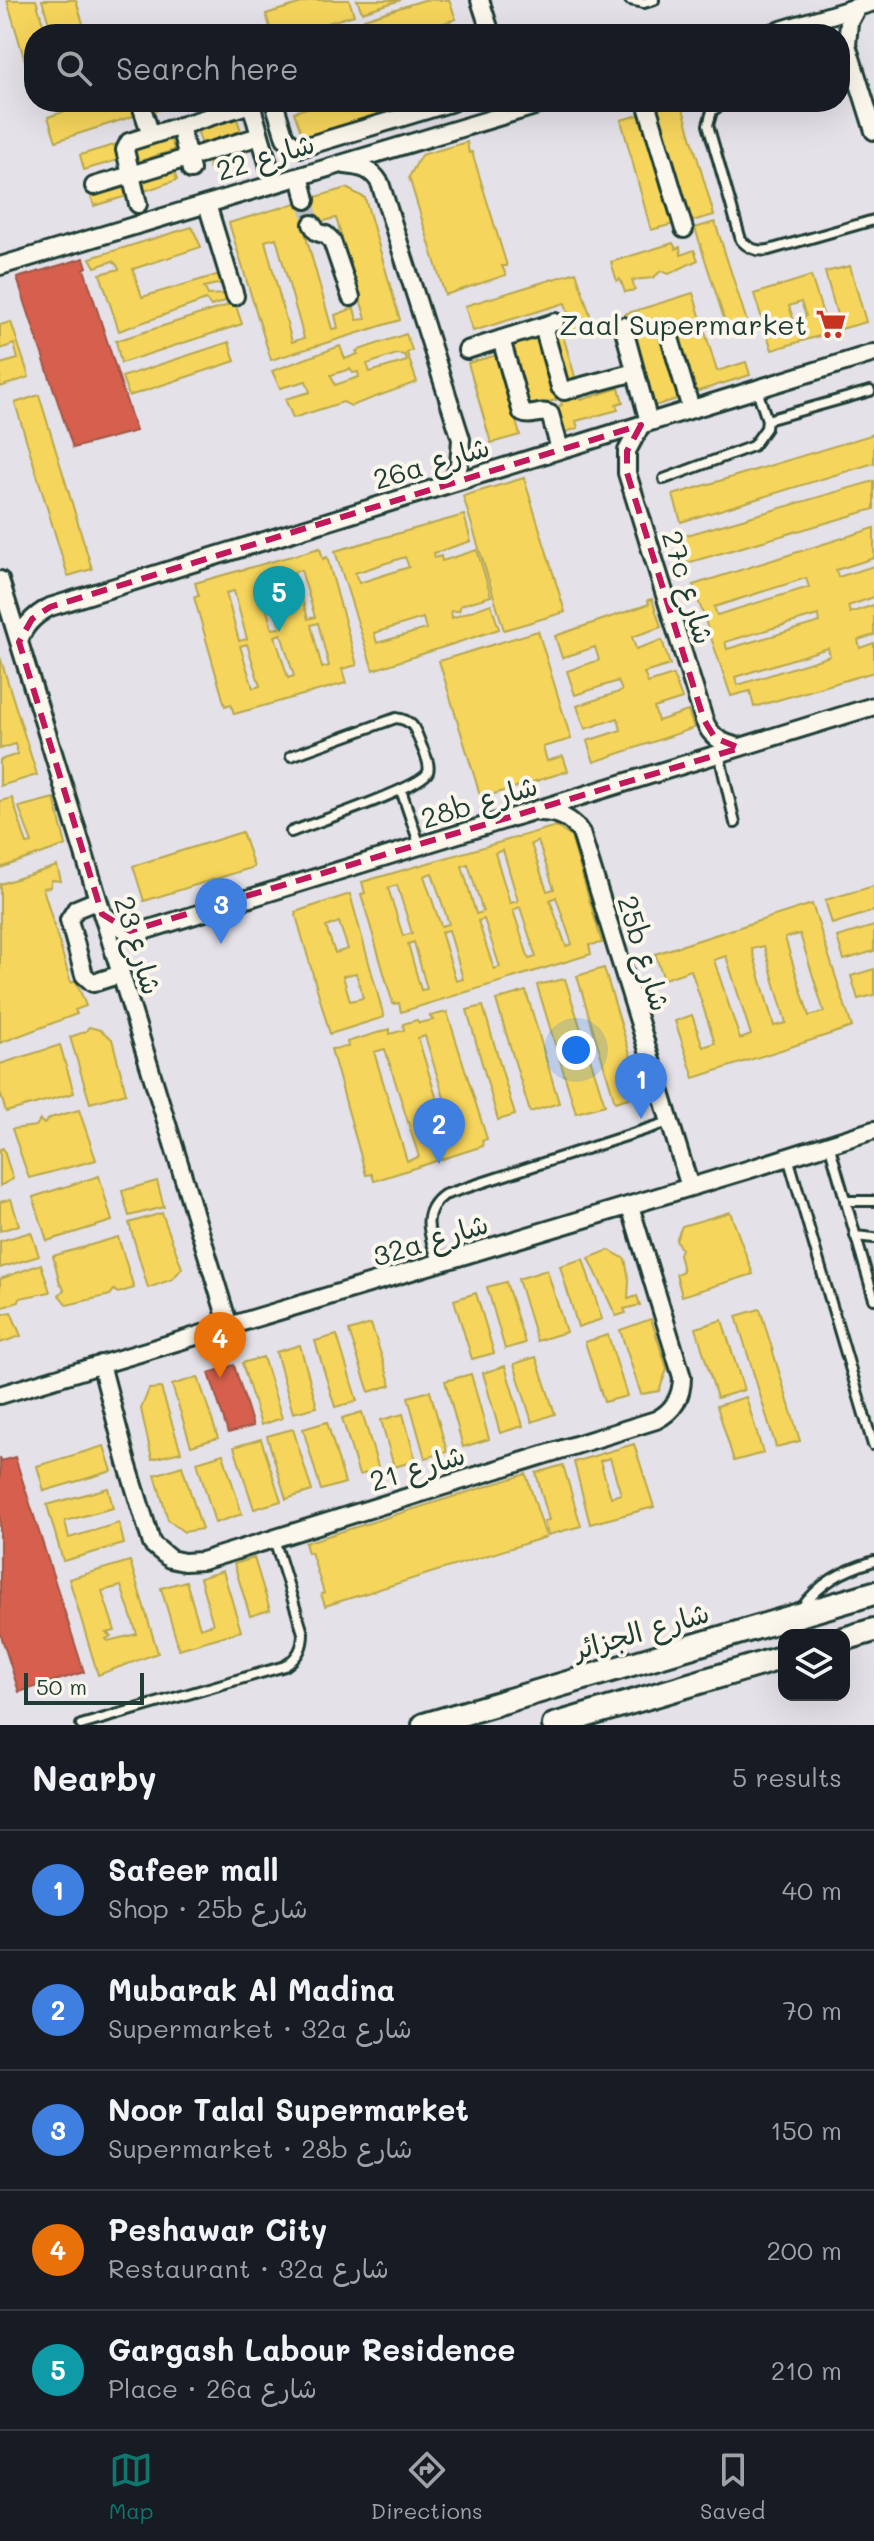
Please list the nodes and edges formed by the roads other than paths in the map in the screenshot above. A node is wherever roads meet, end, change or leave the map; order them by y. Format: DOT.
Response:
graph roads {
  1 [pos="480,0"];
  2 [pos="630,0"];
  3 [pos="654,0"];
  4 [pos="874,2"];
  5 [pos="857,7"];
  6 [pos="488,24"];
  7 [pos="801,24"];
  8 [pos="850,24"];
  9 [pos="850,69"];
  10 [pos="143,112"];
  11 [pos="225,112"];
  12 [pos="256,112"];
  13 [pos="277,112"];
  14 [pos="420,112"];
  15 [pos="510,112"];
  16 [pos="649,112"];
  17 [pos="710,112"];
  18 [pos="180,126"];
  19 [pos="874,131"];
  20 [pos="151,135"];
  21 [pos="260,136"];
  22 [pos="190,164"];
  23 [pos="339,165"];
  24 [pos="131,175"];
  25 [pos="300,176"];
  26 [pos="274,184"];
  27 [pos="94,186"];
  28 [pos="306,200"];
  29 [pos="138,204"];
  30 [pos="207,204"];
  31 [pos="874,220"];
  32 [pos="312,224"];
  33 [pos="684,229"];
  34 [pos="0,266"];
  35 [pos="235,296"];
  36 [pos="351,297"];
  37 [pos="623,326"];
  38 [pos="670,338"];
  39 [pos="501,339"];
  40 [pos="467,350"];
  41 [pos="874,353"];
  42 [pos="635,372"];
  43 [pos="756,389"];
  44 [pos="870,391"];
  45 [pos="691,409"];
  46 [pos="767,420"];
  47 [pos="645,423"];
  48 [pos="560,449"];
  49 [pos="664,479"];
  50 [pos="452,483"];
  51 [pos="0,580"];
  52 [pos="19,642"];
  53 [pos="874,706"];
  54 [pos="740,748"];
  55 [pos="719,754"];
  56 [pos="291,756"];
  57 [pos="401,790"];
  58 [pos="534,812"];
  59 [pos="735,823"];
  60 [pos="291,832"];
  61 [pos="421,846"];
  62 [pos="100,907"];
  63 [pos="121,974"];
  64 [pos="670,1121"];
  65 [pos="874,1130"];
  66 [pos="829,1144"];
  67 [pos="788,1157"];
  68 [pos="690,1187"];
  69 [pos="845,1201"];
  70 [pos="874,1201"];
  71 [pos="630,1206"];
  72 [pos="855,1236"];
  73 [pos="874,1238"];
  74 [pos="438,1263"];
  75 [pos="870,1277"];
  76 [pos="874,1299"];
  77 [pos="229,1326"];
  78 [pos="101,1364"];
  79 [pos="0,1395"];
  80 [pos="873,1445"];
  81 [pos="274,1538"];
  82 [pos="874,1561"];
  83 [pos="874,1593"];
  84 [pos="796,1616"];
  85 [pos="874,1630"];
  86 [pos="850,1637"];
  87 [pos="778,1659"];
  88 [pos="640,1700"];
  89 [pos="81,1725"];
  90 [pos="424,1725"];
  91 [pos="554,1725"];
  92 [pos="605,1725"];
  1 -- 6 [label="street"];
  2 -- 3 [label="lane"];
  4 -- 5 [label="street"];
  5 -- 7 [label="street"];
  5 -- 8 [label="street"];
  9 -- 19 [label="street"];
  10 -- 20 [label="street"];
  11 -- 18 [label="street"];
  12 -- 21 [label="street"];
  13 -- 14 [label="street"];
  15 -- 23 [label="street, شارع 22"];
  16 -- 33 [label="street"];
  17 -- 31 [label="lane"];
  18 -- 20 [label="street"];
  18 -- 22 [label="street"];
  20 -- 24 [label="street"];
  21 -- 22 [label="street"];
  21 -- 26 [label="street"];
  22 -- 24 [label="street"];
  23 -- 25 [label="street, شارع 22"];
  23 -- 50 [label="street"];
  24 -- 27 [label="street"];
  24 -- 29 [label="street"];
  25 -- 26 [label="street, شارع 22"];
  25 -- 28 [label="street"];
  26 -- 30 [label="street, شارع 22"];
  30 -- 34 [label="street, شارع 22"];
  30 -- 35 [label="street"];
  32 -- 36 [label="street"];
  37 -- 42 [label="street"];
  38 -- 45 [label="street"];
  39 -- 40 [label="street"];
  39 -- 42 [label="street"];
  39 -- 48 [label="street"];
  41 -- 43 [label="street, 26a شارع"];
  42 -- 47 [label="street"];
  43 -- 45 [label="street, 26a شارع"];
  43 -- 46 [label="lane"];
  44 -- 46 [label="lane"];
  45 -- 47 [label="street, 26a شارع"];
  46 -- 49 [label="lane"];
  47 -- 48 [label="street, 26a شارع"];
  47 -- 54 [label="street, 27c شارع"];
  48 -- 50 [label="street, 26a شارع"];
  50 -- 52 [label="street, 26a شارع"];
  51 -- 52 [label="street, شارع 23"];
  52 -- 62 [label="street, شارع 23"];
  53 -- 54 [label="street, 28b شارع"];
  54 -- 55 [label="street, 28b شارع"];
  55 -- 58 [label="street, 28b شارع"];
  55 -- 59 [label="lane"];
  56 -- 57 [label="lane"];
  57 -- 60 [label="lane"];
  57 -- 61 [label="lane"];
  58 -- 61 [label="street, 28b شارع"];
  58 -- 64 [label="street, 25b شارع"];
  61 -- 62 [label="street, 28b شارع"];
  62 -- 63 [label="street, شارع 23"];
  62 -- 63 [label="street"];
  63 -- 77 [label="street, شارع 23"];
  64 -- 68 [label="street, 25b شارع"];
  64 -- 74 [label="lane"];
  65 -- 66 [label="street, 32a شارع"];
  66 -- 67 [label="street, 32a شارع"];
  66 -- 69 [label="lane"];
  67 -- 68 [label="street, 32a شارع"];
  67 -- 80 [label="lane"];
  68 -- 71 [label="street, 32a شارع"];
  69 -- 70 [label="lane"];
  69 -- 72 [label="lane"];
  71 -- 74 [label="street, 32a شارع"];
  71 -- 81 [label="street, شارع 21"];
  72 -- 73 [label="lane"];
  72 -- 75 [label="lane"];
  74 -- 77 [label="street, 32a شارع"];
  75 -- 76 [label="lane"];
  77 -- 78 [label="street, 32a شارع"];
  78 -- 79 [label="street, 32a شارع"];
  78 -- 81 [label="street, شارع 21"];
  81 -- 89 [label="lane"];
  82 -- 84 [label="lane"];
  83 -- 84 [label="main road, شارع الجزائر"];
  84 -- 90 [label="main road, شارع الجزائر"];
  85 -- 86 [label="main road"];
  87 -- 88 [label="main road"];
  88 -- 91 [label="main road"];
  88 -- 92 [label="main road"];
}
